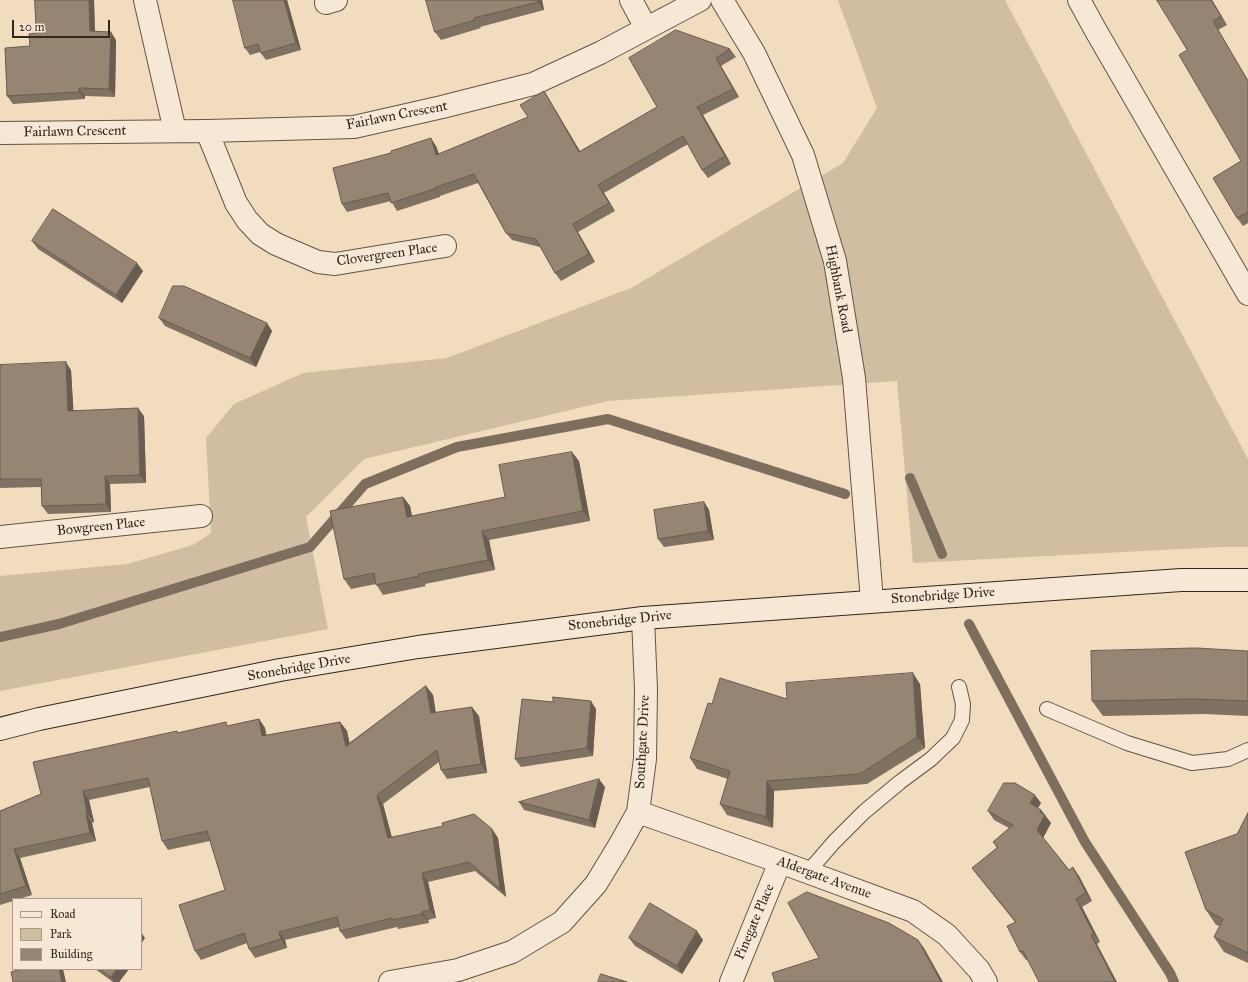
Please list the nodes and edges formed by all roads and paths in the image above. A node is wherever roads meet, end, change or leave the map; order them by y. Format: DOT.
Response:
graph roads {
  1 [pos="145,0"];
  2 [pos="631,0"];
  3 [pos="700,0"];
  4 [pos="722,0"];
  5 [pos="1079,0"];
  6 [pos="646,28"];
  7 [pos="175,131"];
  8 [pos="207,131"];
  9 [pos="0,133"];
  10 [pos="445,246"];
  11 [pos="1248,294"];
  12 [pos="201,516"];
  13 [pos="0,537"];
  14 [pos="1248,580"];
  15 [pos="872,601"];
  16 [pos="643,618"];
  17 [pos="958,687"];
  18 [pos="1047,709"];
  19 [pos="0,728"];
  20 [pos="1248,750"];
  21 [pos="638,812"];
  22 [pos="780,862"];
  23 [pos="808,872"];
  24 [pos="390,982"];
  25 [pos="731,982"];
  26 [pos="986,982"];
  1 -- 7 [label="street"];
  2 -- 6 [label="street"];
  3 -- 6 [label="street, Fairlawn Crescent"];
  4 -- 15 [label="street, Highbank Road"];
  5 -- 11 [label="street"];
  6 -- 8 [label="street, Fairlawn Crescent"];
  7 -- 8 [label="street, Fairlawn Crescent"];
  7 -- 9 [label="street, Fairlawn Crescent"];
  8 -- 10 [label="street, Clovergreen Place"];
  12 -- 13 [label="street, Bowgreen Place"];
  14 -- 15 [label="street, Stonebridge Drive"];
  15 -- 16 [label="street, Stonebridge Drive"];
  16 -- 19 [label="street, Stonebridge Drive"];
  16 -- 21 [label="street, Southgate Drive"];
  17 -- 23 [label="lane"];
  18 -- 20 [label="lane"];
  21 -- 22 [label="street, Aldergate Avenue"];
  21 -- 24 [label="street, Southgate Drive"];
  22 -- 23 [label="street, Aldergate Avenue"];
  22 -- 25 [label="street, Pinegate Place"];
  23 -- 26 [label="street, Aldergate Avenue"];
}
